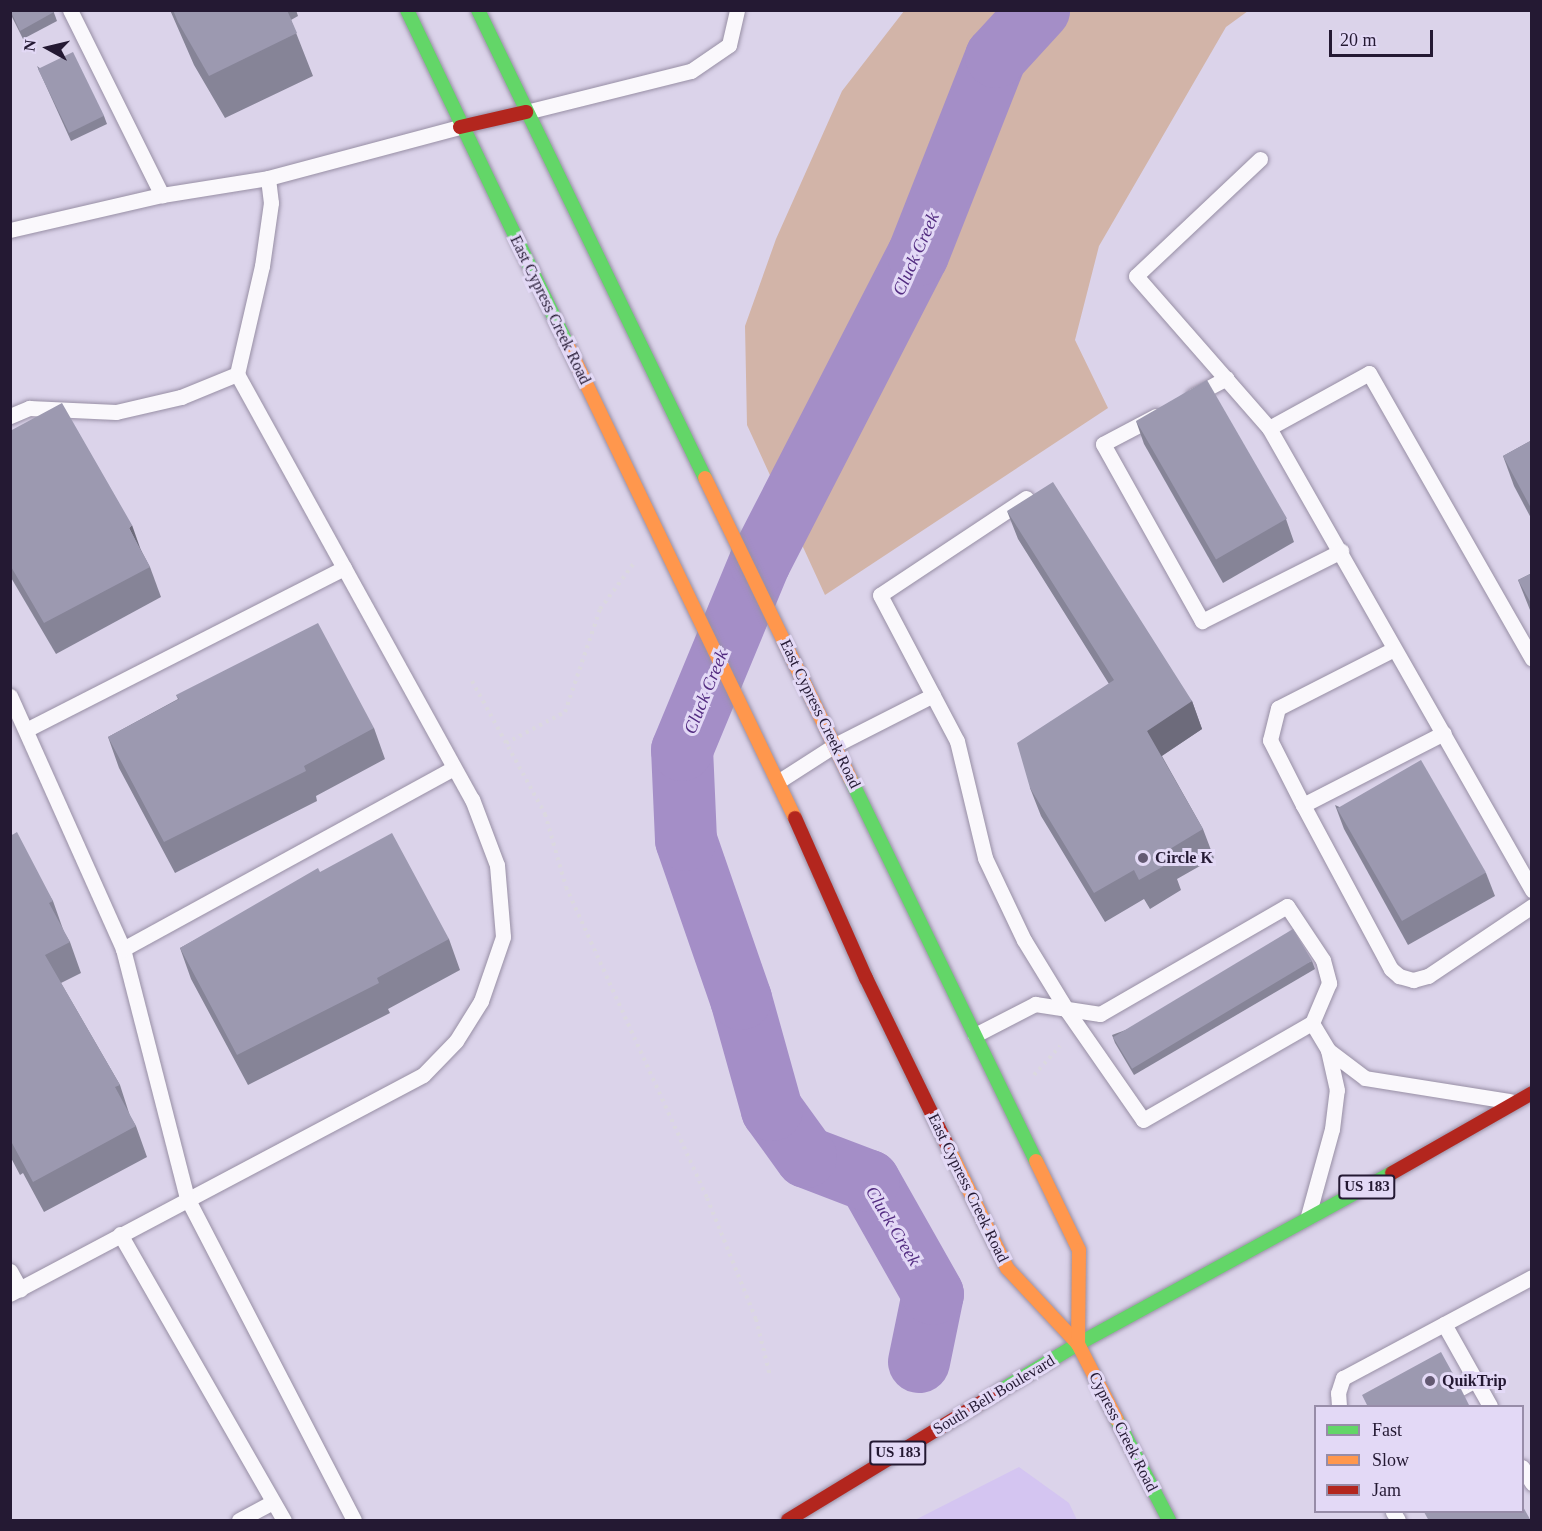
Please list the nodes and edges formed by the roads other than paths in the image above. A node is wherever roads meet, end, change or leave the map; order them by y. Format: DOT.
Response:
graph roads {
  1 [pos="70,10"];
  2 [pos="407,10"];
  3 [pos="478,10"];
  4 [pos="737,10"];
  5 [pos="526,112"];
  6 [pos="460,127"];
  7 [pos="1260,159"];
  8 [pos="268,178"];
  9 [pos="162,195"];
  10 [pos="10,230"];
  11 [pos="237,374"];
  12 [pos="1227,378"];
  13 [pos="10,416"];
  14 [pos="1269,428"];
  15 [pos="1026,498"];
  16 [pos="1341,551"];
  17 [pos="344,568"];
  18 [pos="1394,649"];
  19 [pos="1532,658"];
  20 [pos="933,695"];
  21 [pos="10,696"];
  22 [pos="26,730"];
  23 [pos="1444,733"];
  24 [pos="835,745"];
  25 [pos="454,768"];
  26 [pos="779,781"];
  27 [pos="1303,805"];
  28 [pos="1532,890"];
  29 [pos="1532,906"];
  30 [pos="123,949"];
  31 [pos="1064,1006"];
  32 [pos="1312,1023"];
  33 [pos="975,1035"];
  34 [pos="1328,1050"];
  35 [pos="1532,1093"];
  36 [pos="1515,1101"];
  37 [pos="187,1198"];
  38 [pos="1306,1220"];
  39 [pos="120,1234"];
  40 [pos="10,1271"];
  41 [pos="1532,1276"];
  42 [pos="15,1291"];
  43 [pos="1444,1324"];
  44 [pos="1078,1344"];
  45 [pos="1475,1380"];
  46 [pos="1459,1389"];
  47 [pos="1339,1405"];
  48 [pos="1489,1405"];
  49 [pos="273,1502"];
  50 [pos="239,1521"];
  51 [pos="284,1521"];
  52 [pos="354,1521"];
  53 [pos="788,1521"];
  54 [pos="1169,1521"];
  1 -- 9 [label="lane"];
  2 -- 6 [label="main road, East Cypress Creek Road"];
  3 -- 5 [label="main road, East Cypress Creek Road"];
  4 -- 5 [label="lane"];
  5 -- 6 [label="main road"];
  5 -- 24 [label="main road, East Cypress Creek Road"];
  6 -- 8 [label="lane"];
  6 -- 26 [label="main road, East Cypress Creek Road"];
  7 -- 12 [label="lane"];
  8 -- 9 [label="lane"];
  8 -- 11 [label="lane"];
  9 -- 10 [label="lane"];
  11 -- 13 [label="lane"];
  11 -- 17 [label="lane"];
  12 -- 14 [label="lane"];
  12 -- 16 [label="lane"];
  14 -- 16 [label="lane"];
  14 -- 19 [label="lane"];
  15 -- 20 [label="lane"];
  16 -- 18 [label="lane"];
  17 -- 22 [label="lane"];
  17 -- 25 [label="lane"];
  18 -- 23 [label="lane"];
  18 -- 27 [label="lane"];
  20 -- 24 [label="lane"];
  20 -- 31 [label="lane"];
  21 -- 22 [label="lane"];
  22 -- 30 [label="lane"];
  23 -- 27 [label="lane"];
  23 -- 28 [label="lane"];
  24 -- 26 [label="lane"];
  24 -- 33 [label="main road, East Cypress Creek Road"];
  25 -- 30 [label="lane"];
  25 -- 37 [label="lane"];
  26 -- 44 [label="main road, East Cypress Creek Road"];
  27 -- 29 [label="lane"];
  30 -- 37 [label="lane"];
  31 -- 32 [label="lane"];
  31 -- 32 [label="lane"];
  31 -- 33 [label="lane"];
  32 -- 34 [label="lane"];
  33 -- 44 [label="main road, East Cypress Creek Road"];
  34 -- 36 [label="lane"];
  34 -- 38 [label="lane"];
  35 -- 36 [label="main road, US 183"];
  36 -- 38 [label="main road, US 183"];
  37 -- 39 [label="lane"];
  37 -- 52 [label="lane"];
  38 -- 44 [label="main road, US 183"];
  39 -- 42 [label="lane"];
  39 -- 49 [label="lane"];
  40 -- 42 [label="lane"];
  41 -- 43 [label="lane"];
  43 -- 45 [label="lane"];
  43 -- 47 [label="lane"];
  44 -- 53 [label="main road, South Bell Boulevard / US 183"];
  44 -- 54 [label="main road, Cypress Creek Road"];
  45 -- 46 [label="lane"];
  45 -- 48 [label="lane"];
  49 -- 50 [label="lane"];
  49 -- 51 [label="lane"];
}
